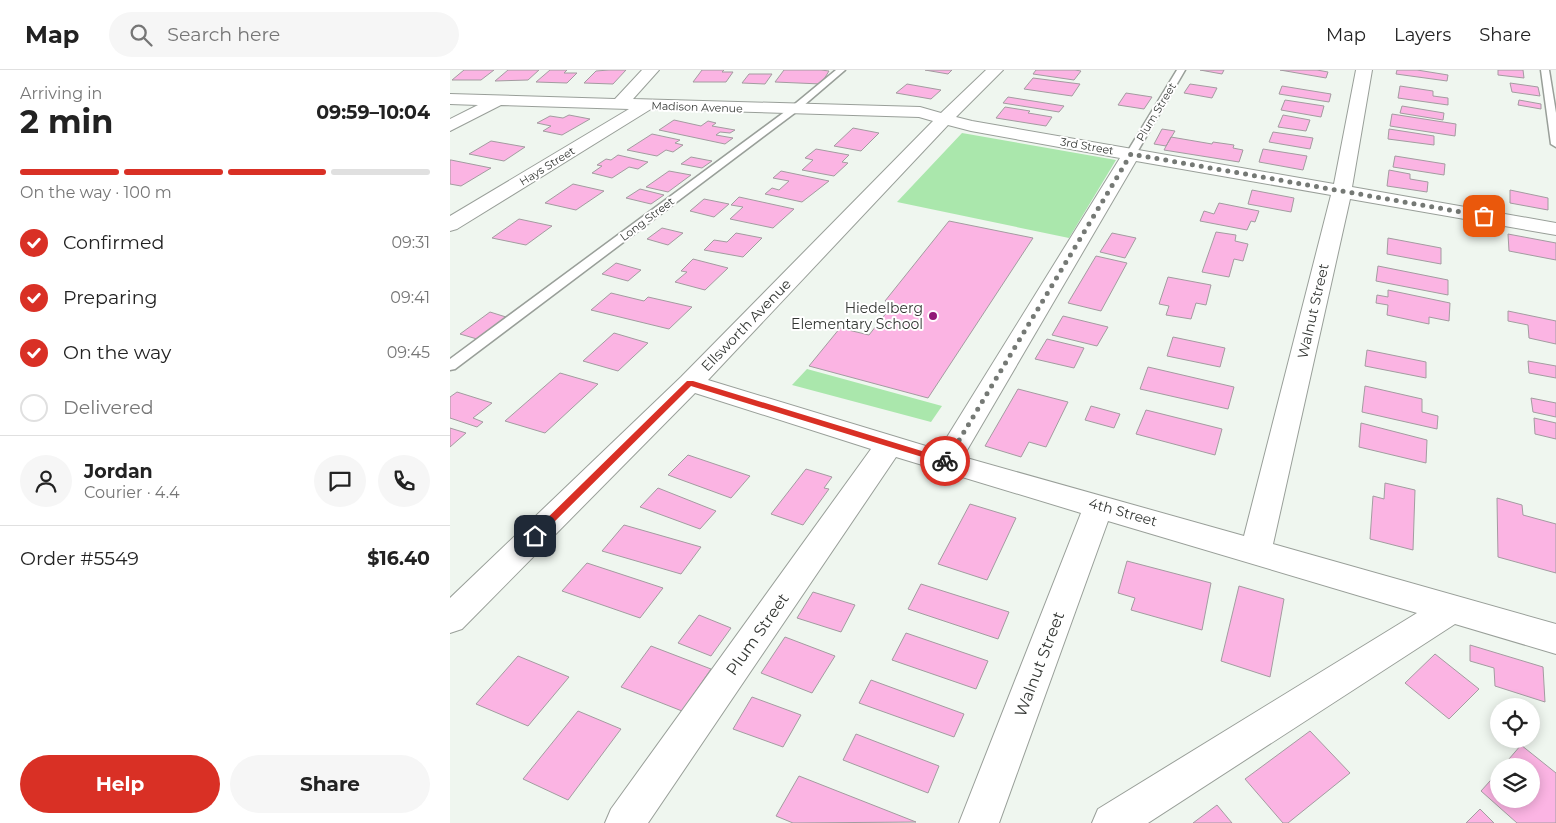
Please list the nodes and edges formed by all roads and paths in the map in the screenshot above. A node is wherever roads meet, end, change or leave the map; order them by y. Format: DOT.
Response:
graph roads {
  1 [pos="651,70"];
  2 [pos="841,70"];
  3 [pos="995,70"];
  4 [pos="1181,70"];
  5 [pos="1364,70"];
  6 [pos="1545,70"];
  7 [pos="450,99"];
  8 [pos="498,101"];
  9 [pos="620,103"];
  10 [pos="644,106"];
  11 [pos="793,110"];
  12 [pos="944,118"];
  13 [pos="450,126"];
  14 [pos="1556,144"];
  15 [pos="1131,154"];
  16 [pos="1342,191"];
  17 [pos="450,226"];
  18 [pos="1556,228"];
  19 [pos="450,366"];
  20 [pos="690,383"];
  21 [pos="889,445"];
  22 [pos="946,462"];
  23 [pos="1099,505"];
  24 [pos="1256,551"];
  25 [pos="1451,609"];
  26 [pos="450,619"];
  27 [pos="1556,639"];
  28 [pos="625,823"];
  29 [pos="979,823"];
  30 [pos="1112,823"];
  1 -- 9 [label="street"];
  2 -- 11 [label="lane, Long Street"];
  3 -- 12 [label="street, Ellsworth Avenue"];
  4 -- 15 [label="lane, Plum Street"];
  5 -- 16 [label="street, Walnut Street"];
  6 -- 14 [label="lane"];
  7 -- 8 [label="street, Madison Avenue"];
  8 -- 9 [label="street, Madison Avenue"];
  8 -- 13 [label="street"];
  9 -- 10 [label="street, Madison Avenue"];
  10 -- 11 [label="street, Madison Avenue"];
  10 -- 17 [label="street, Hays Street"];
  11 -- 12 [label="street, Madison Avenue"];
  11 -- 19 [label="lane, Long Street"];
  12 -- 15 [label="street, 3rd Street"];
  12 -- 20 [label="street, Ellsworth Avenue"];
  15 -- 16 [label="street, 3rd Street"];
  15 -- 22 [label="street, Plum Street"];
  16 -- 18 [label="street, 3rd Street"];
  16 -- 24 [label="street, Walnut Street"];
  20 -- 21 [label="street, 4th Street"];
  20 -- 26 [label="street, Ellsworth Avenue"];
  21 -- 22 [label="street, 4th Street"];
  21 -- 28 [label="street, Plum Street"];
  22 -- 23 [label="street, 4th Street"];
  23 -- 24 [label="street, 4th Street"];
  23 -- 29 [label="street, Walnut Street"];
  24 -- 25 [label="street, 4th Street"];
  25 -- 27 [label="street, 4th Street"];
  25 -- 30 [label="street"];
}
